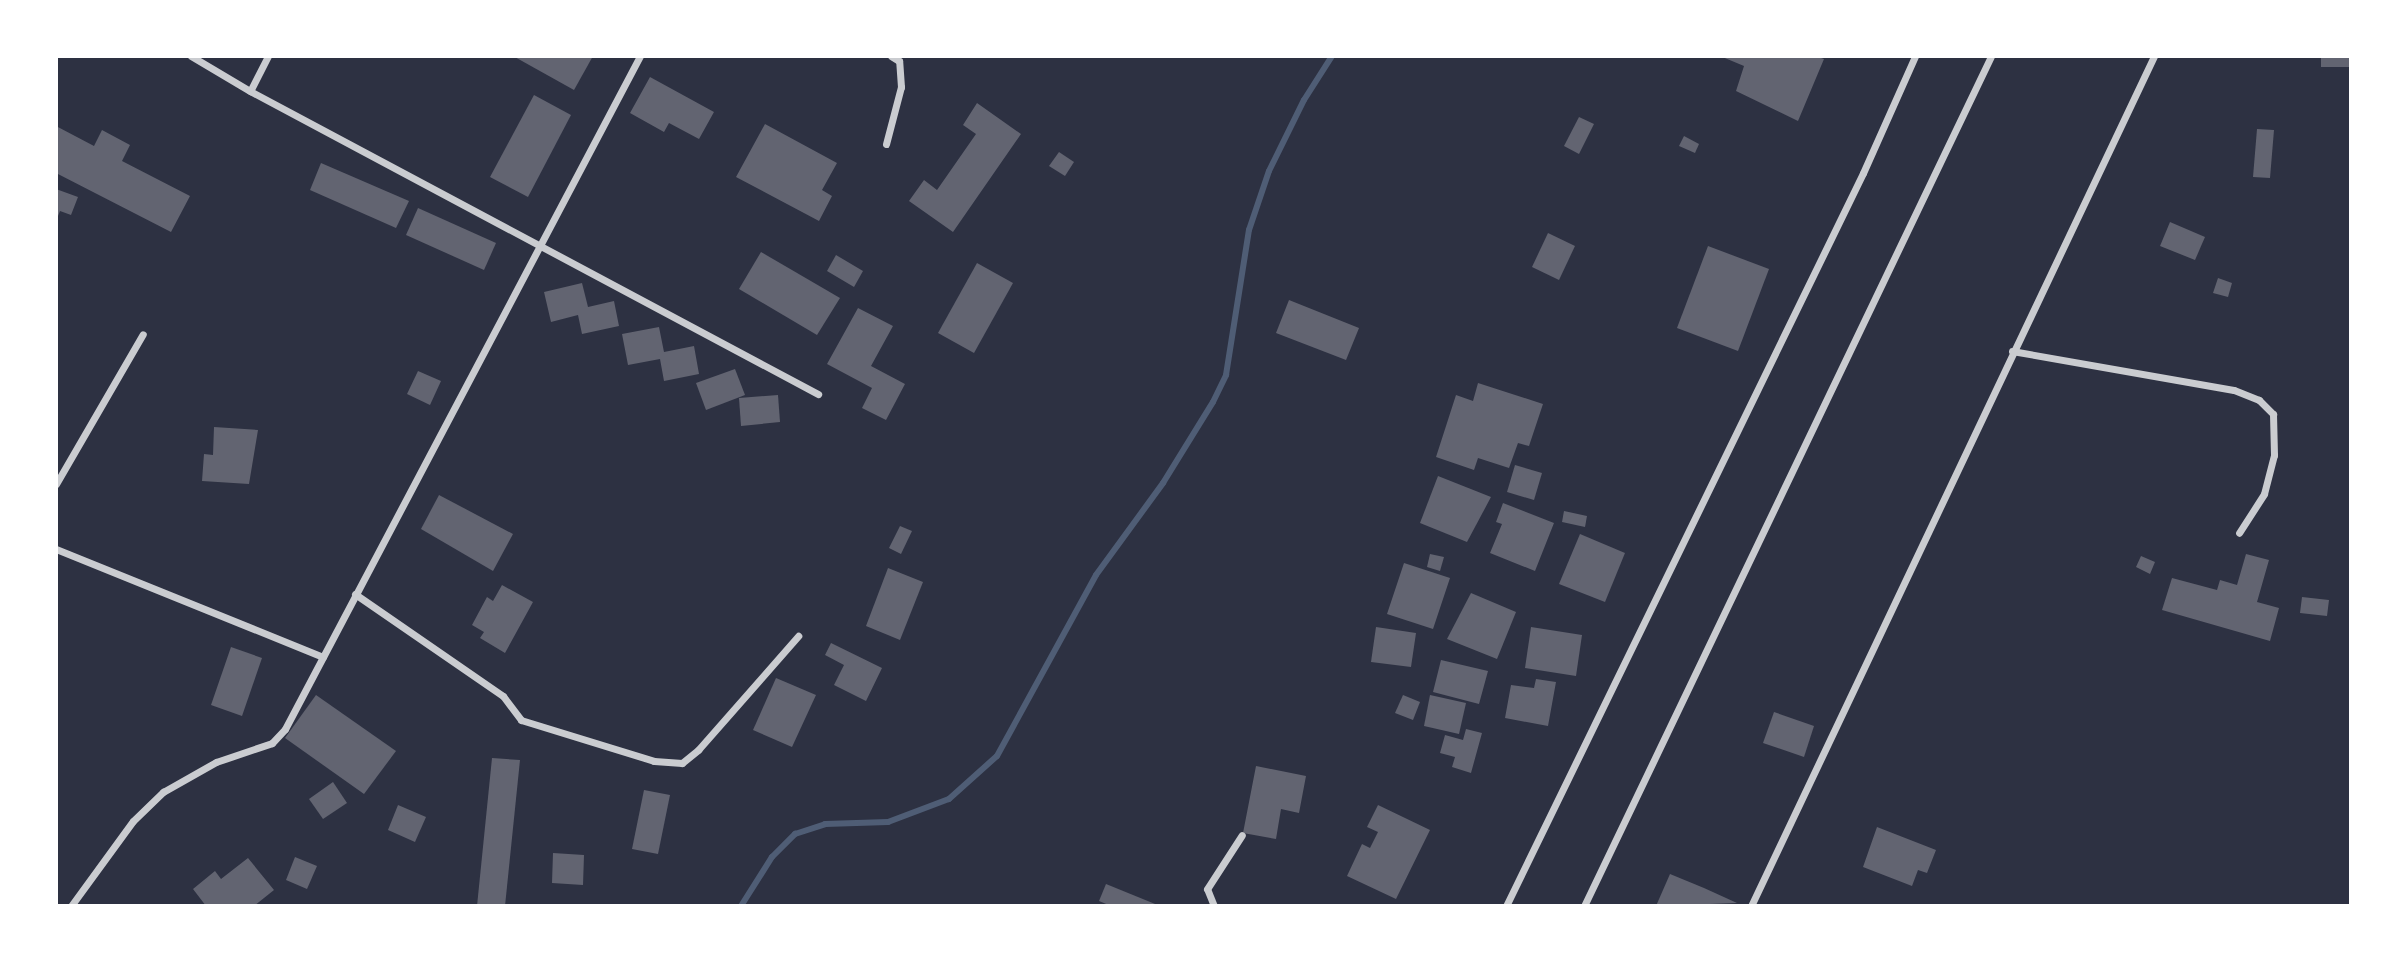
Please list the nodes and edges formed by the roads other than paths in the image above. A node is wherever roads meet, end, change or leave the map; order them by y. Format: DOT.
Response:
graph roads {
  1 [pos="191,56"];
  2 [pos="268,56"];
  3 [pos="640,56"];
  4 [pos="891,56"];
  5 [pos="1914,56"];
  6 [pos="1991,56"];
  7 [pos="2154,56"];
  8 [pos="250,91"];
  9 [pos="886,144"];
  10 [pos="538,245"];
  11 [pos="143,334"];
  12 [pos="2012,351"];
  13 [pos="818,394"];
  14 [pos="56,484"];
  15 [pos="2239,533"];
  16 [pos="56,549"];
  17 [pos="355,594"];
  18 [pos="798,636"];
  19 [pos="323,657"];
  20 [pos="1242,835"];
  21 [pos="71,906"];
  22 [pos="1214,906"];
  23 [pos="1506,906"];
  24 [pos="1584,906"];
  25 [pos="1751,906"];
  1 -- 8 [label="street"];
  2 -- 8 [label="street"];
  3 -- 10 [label="street"];
  4 -- 9 [label="street"];
  5 -- 23 [label="street"];
  6 -- 24 [label="street"];
  7 -- 12 [label="street"];
  8 -- 10 [label="street"];
  10 -- 13 [label="street"];
  10 -- 17 [label="street"];
  11 -- 14 [label="street"];
  12 -- 15 [label="street"];
  12 -- 25 [label="street"];
  16 -- 19 [label="street"];
  17 -- 18 [label="street"];
  17 -- 19 [label="street"];
  19 -- 21 [label="street"];
  20 -- 22 [label="street"];
}
